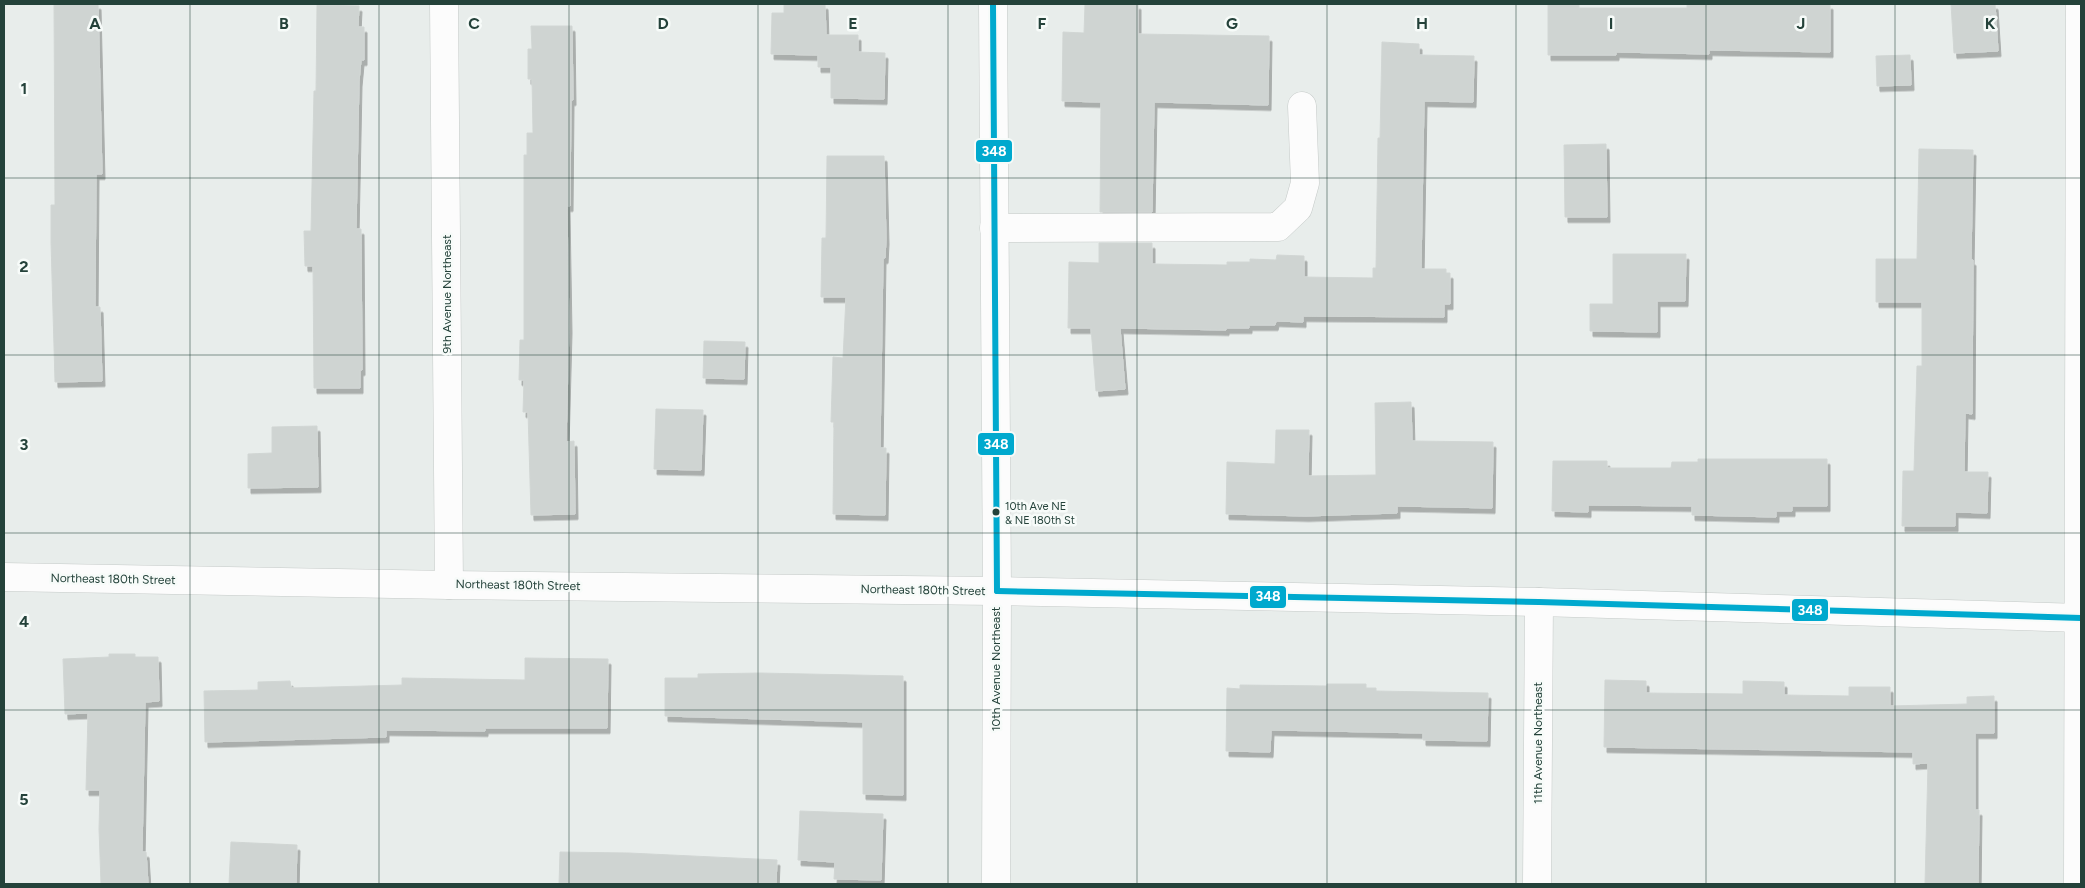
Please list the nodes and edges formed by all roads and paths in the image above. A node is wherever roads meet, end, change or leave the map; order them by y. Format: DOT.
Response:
graph roads {
  1 [pos="444,4"];
  2 [pos="993,4"];
  3 [pos="2080,4"];
  4 [pos="1302,106"];
  5 [pos="994,228"];
  6 [pos="4,577"];
  7 [pos="449,585"];
  8 [pos="997,591"];
  9 [pos="1539,602"];
  10 [pos="2080,618"];
  11 [pos="996,884"];
  12 [pos="1537,884"];
  13 [pos="2078,884"];
  1 -- 7 [label="street, 9th Avenue Northeast"];
  2 -- 5 [label="street, 10th Avenue Northeast"];
  3 -- 10 [label="street"];
  4 -- 5 [label="street"];
  5 -- 8 [label="street, 10th Avenue Northeast"];
  6 -- 7 [label="street, Northeast 180th Street"];
  7 -- 8 [label="street, Northeast 180th Street"];
  8 -- 9 [label="street, Northeast 180th Street"];
  8 -- 11 [label="street, 10th Avenue Northeast"];
  9 -- 10 [label="street, Northeast 180th Street"];
  9 -- 12 [label="street, 11th Avenue Northeast"];
  10 -- 13 [label="street"];
}
